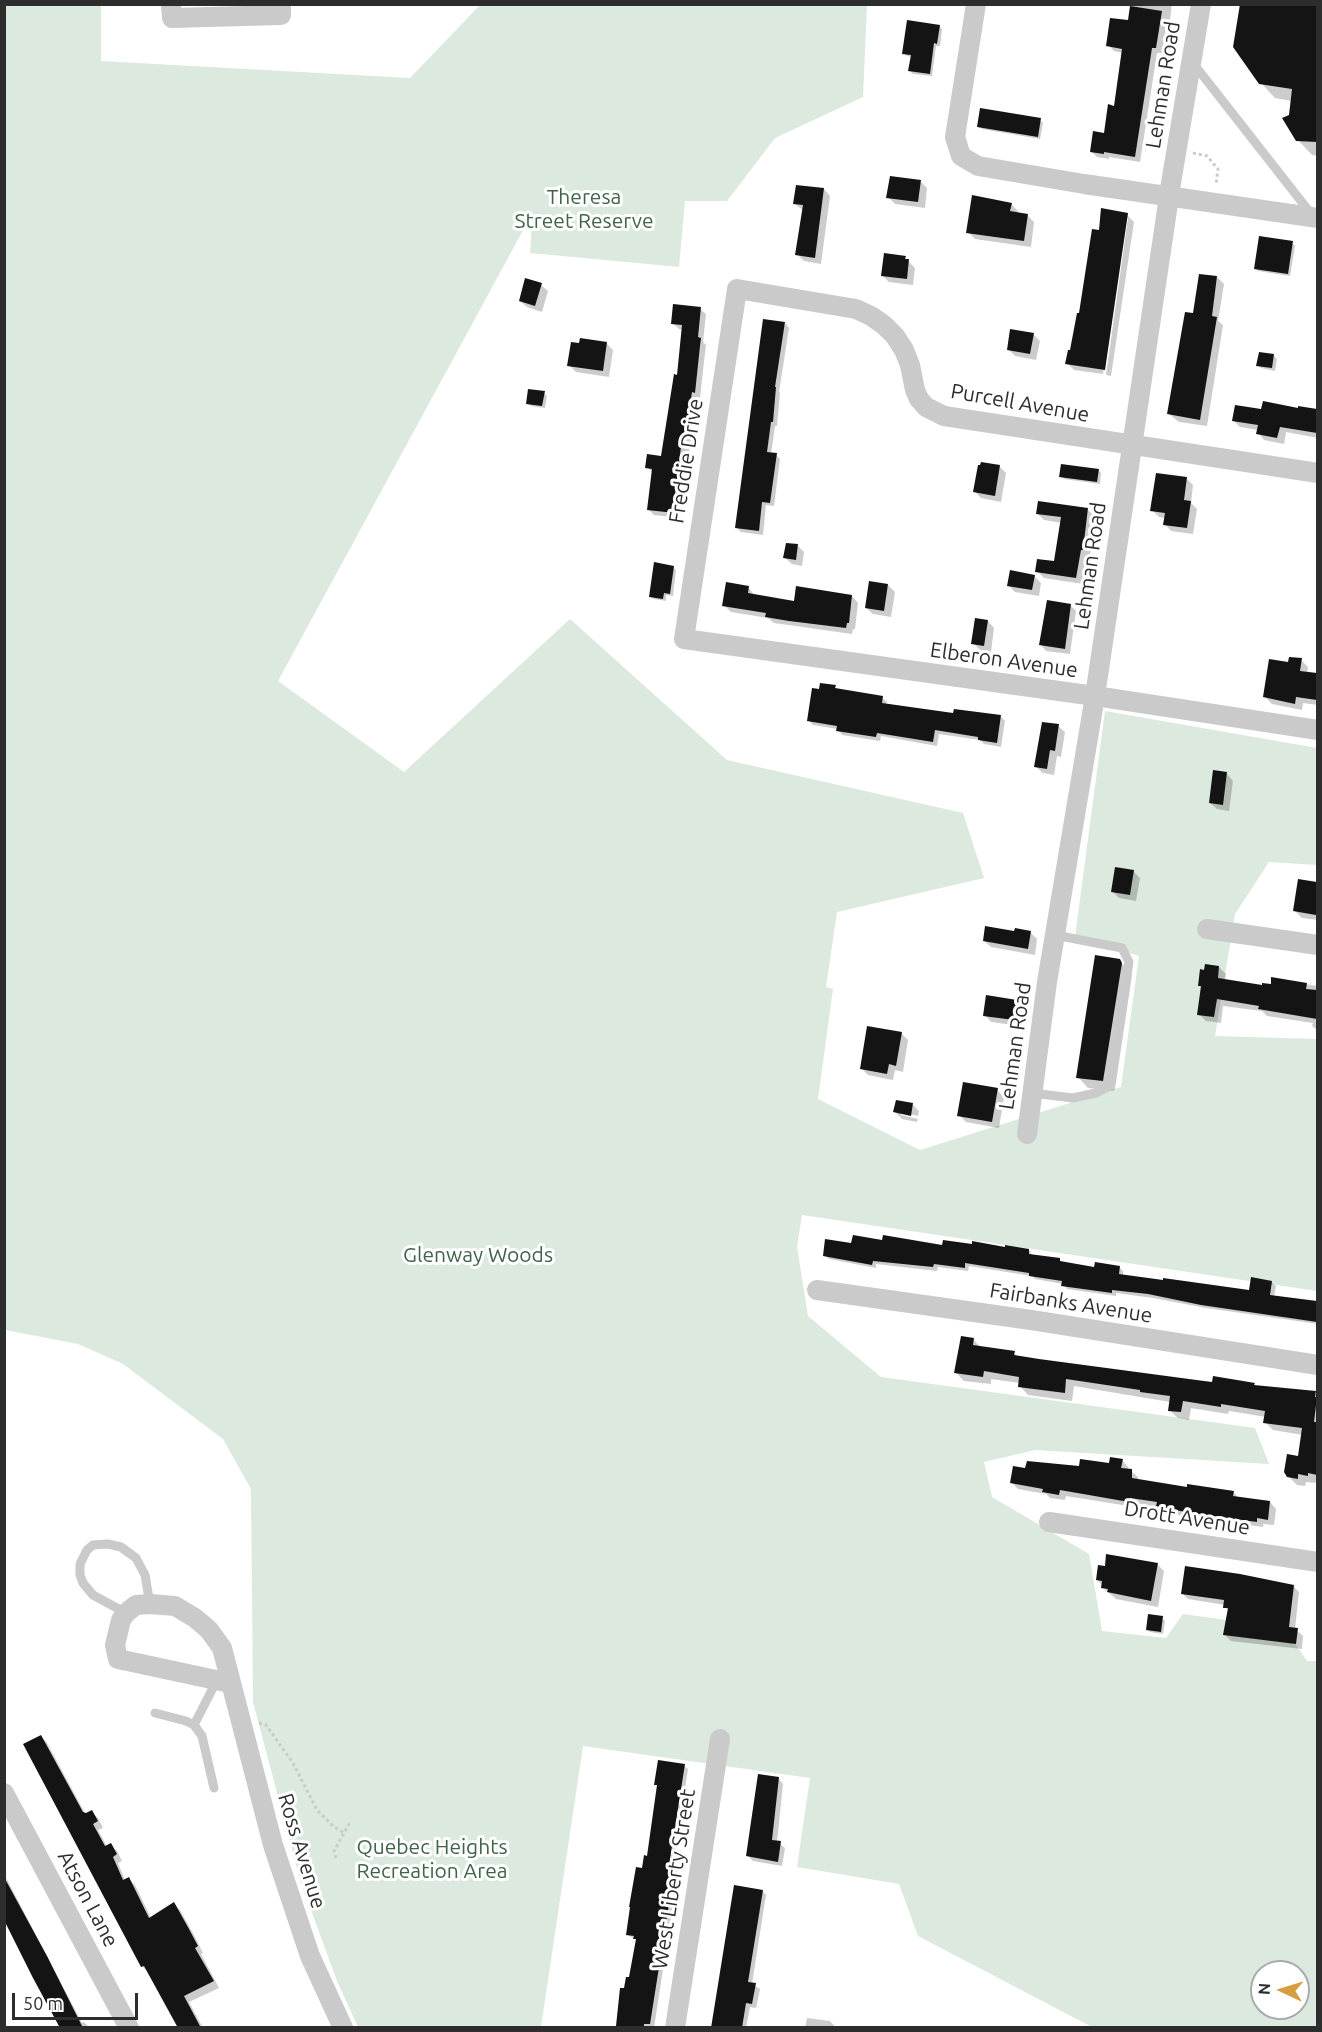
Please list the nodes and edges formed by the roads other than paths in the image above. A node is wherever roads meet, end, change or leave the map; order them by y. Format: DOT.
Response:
graph roads {
  1 [pos="171,4"];
  2 [pos="281,4"];
  3 [pos="976,4"];
  4 [pos="1201,4"];
  5 [pos="1192,61"];
  6 [pos="1170,196"];
  7 [pos="1316,218"];
  8 [pos="737,290"];
  9 [pos="1132,446"];
  10 [pos="1317,472"];
  11 [pos="684,639"];
  12 [pos="1095,696"];
  13 [pos="1317,730"];
  14 [pos="1207,929"];
  15 [pos="1055,935"];
  16 [pos="1317,945"];
  17 [pos="1032,1093"];
  18 [pos="1027,1134"];
  19 [pos="817,1290"];
  20 [pos="1317,1365"];
  21 [pos="1050,1522"];
  22 [pos="1317,1562"];
  23 [pos="150,1604"];
  24 [pos="126,1612"];
  25 [pos="224,1682"];
  26 [pos="155,1713"];
  27 [pos="194,1725"];
  28 [pos="720,1739"];
  29 [pos="214,1788"];
  30 [pos="4,1793"];
  31 [pos="129,2028"];
  32 [pos="343,2028"];
  33 [pos="675,2028"];
  1 -- 2 [label="street"];
  3 -- 6 [label="street"];
  4 -- 5 [label="street, Lehman Road"];
  5 -- 6 [label="street, Lehman Road"];
  5 -- 7 [label="lane"];
  6 -- 7 [label="street"];
  6 -- 9 [label="street, Lehman Road"];
  8 -- 9 [label="street, Purcell Avenue"];
  8 -- 11 [label="street, Freddie Drive"];
  9 -- 10 [label="street, Purcell Avenue"];
  9 -- 12 [label="street, Lehman Road"];
  11 -- 12 [label="street, Elberon Avenue"];
  12 -- 13 [label="street, Elberon Avenue"];
  12 -- 15 [label="street, Lehman Road"];
  14 -- 16 [label="street"];
  15 -- 17 [label="street, Lehman Road"];
  15 -- 17 [label="lane"];
  17 -- 18 [label="street, Lehman Road"];
  19 -- 20 [label="street, Fairbanks Avenue"];
  21 -- 22 [label="street, Drott Avenue"];
  23 -- 24 [label="street, Ross Avenue"];
  23 -- 24 [label="lane"];
  23 -- 25 [label="street, Ross Avenue"];
  24 -- 25 [label="street"];
  25 -- 27 [label="lane"];
  25 -- 32 [label="street, Ross Avenue"];
  26 -- 27 [label="lane"];
  27 -- 29 [label="lane"];
  28 -- 33 [label="street, West Liberty Street"];
  30 -- 31 [label="street, Atson Lane"];
}
